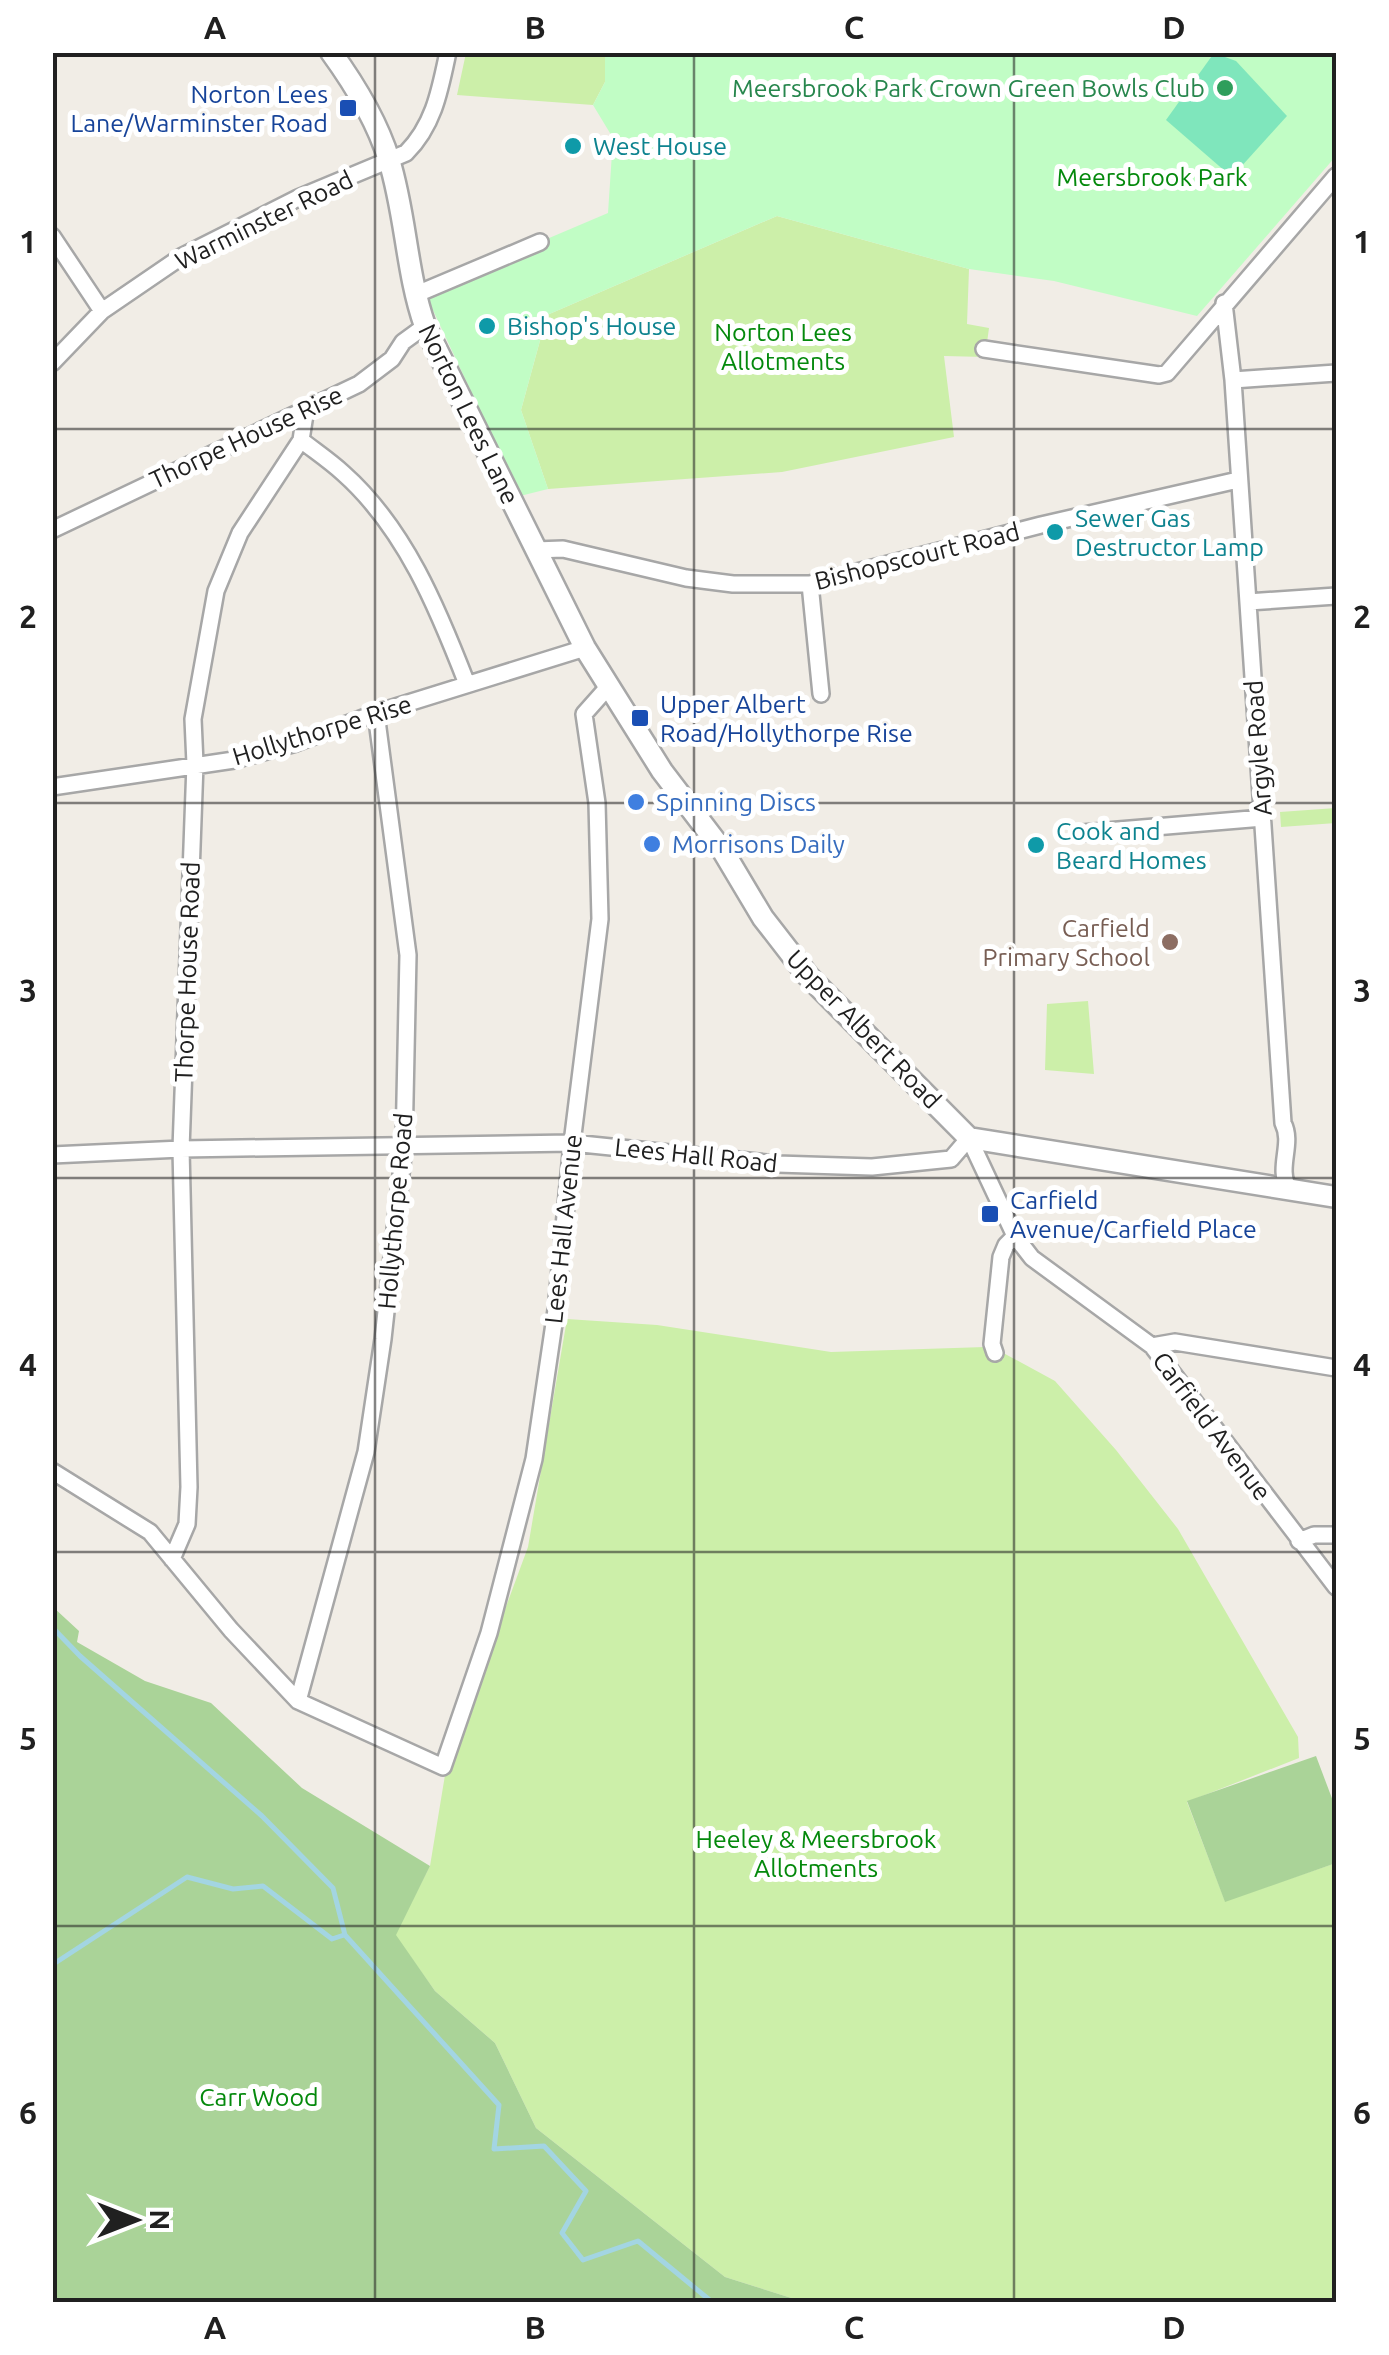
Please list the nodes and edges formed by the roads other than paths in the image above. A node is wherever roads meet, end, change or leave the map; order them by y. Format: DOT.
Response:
graph roads {
  1 [pos="330,52"];
  2 [pos="448,52"];
  3 [pos="389,160"];
  4 [pos="1336,176"];
  5 [pos="52,236"];
  6 [pos="540,242"];
  7 [pos="414,291"];
  8 [pos="1224,303"];
  9 [pos="102,310"];
  10 [pos="426,326"];
  11 [pos="984,349"];
  12 [pos="52,364"];
  13 [pos="1336,373"];
  14 [pos="1232,380"];
  15 [pos="306,408"];
  16 [pos="301,440"];
  17 [pos="1238,480"];
  18 [pos="52,530"];
  19 [pos="534,550"];
  20 [pos="810,584"];
  21 [pos="1336,596"];
  22 [pos="1248,602"];
  23 [pos="586,648"];
  24 [pos="468,684"];
  25 [pos="608,687"];
  26 [pos="821,694"];
  27 [pos="376,713"];
  28 [pos="194,764"];
  29 [pos="52,787"];
  30 [pos="1263,818"];
  31 [pos="1082,833"];
  32 [pos="969,1138"];
  33 [pos="572,1143"];
  34 [pos="404,1147"];
  35 [pos="181,1149"];
  36 [pos="52,1155"];
  37 [pos="1289,1190"];
  38 [pos="1336,1197"];
  39 [pos="1015,1236"];
  40 [pos="1152,1346"];
  41 [pos="994,1353"];
  42 [pos="1336,1368"];
  43 [pos="52,1471"];
  44 [pos="1336,1535"];
  45 [pos="1299,1540"];
  46 [pos="172,1559"];
  47 [pos="1336,1586"];
  48 [pos="298,1700"];
  1 -- 3 [label="street, Norton Lees Lane"];
  2 -- 3 [label="street, Warminster Road"];
  3 -- 7 [label="street, Norton Lees Lane"];
  3 -- 9 [label="street, Warminster Road"];
  4 -- 8 [label="street"];
  5 -- 9 [label="street"];
  6 -- 7 [label="street"];
  7 -- 10 [label="street, Norton Lees Lane"];
  8 -- 11 [label="street"];
  8 -- 14 [label="street, Argyle Road"];
  9 -- 12 [label="street, Warminster Road"];
  10 -- 15 [label="street, Thorpe House Rise"];
  10 -- 19 [label="street, Norton Lees Lane"];
  13 -- 14 [label="street"];
  14 -- 17 [label="street, Argyle Road"];
  15 -- 16 [label="street, Thorpe House Road"];
  15 -- 18 [label="street, Thorpe House Rise"];
  16 -- 24 [label="street"];
  16 -- 28 [label="street, Thorpe House Road"];
  17 -- 20 [label="street, Bishopscourt Road"];
  17 -- 22 [label="street, Argyle Road"];
  19 -- 20 [label="street, Bishopscourt Road"];
  19 -- 23 [label="street, Upper Albert Road"];
  20 -- 26 [label="street"];
  21 -- 22 [label="street"];
  22 -- 30 [label="street, Argyle Road"];
  23 -- 24 [label="street, Hollythorpe Rise"];
  23 -- 25 [label="street, Upper Albert Road"];
  24 -- 27 [label="street, Hollythorpe Rise"];
  25 -- 32 [label="street, Upper Albert Road"];
  25 -- 33 [label="street, Lees Hall Avenue"];
  27 -- 28 [label="street, Hollythorpe Rise"];
  27 -- 34 [label="street, Hollythorpe Road"];
  28 -- 29 [label="street, Hollythorpe Rise"];
  28 -- 35 [label="street, Thorpe House Road"];
  30 -- 31 [label="street"];
  30 -- 37 [label="street, Argyle Road"];
  32 -- 33 [label="street, Lees Hall Road"];
  32 -- 37 [label="street"];
  32 -- 39 [label="street, Carfield Avenue"];
  33 -- 34 [label="street, Lees Hall Road"];
  33 -- 48 [label="street, Lees Hall Avenue"];
  34 -- 35 [label="street, Lees Hall Road"];
  34 -- 48 [label="street, Hollythorpe Road"];
  35 -- 36 [label="street, Lees Hall Road"];
  35 -- 46 [label="street, Thorpe House Road"];
  37 -- 38 [label="street"];
  39 -- 40 [label="street, Carfield Avenue"];
  39 -- 41 [label="street"];
  40 -- 42 [label="street"];
  40 -- 45 [label="street, Carfield Avenue"];
  43 -- 46 [label="street"];
  44 -- 45 [label="street"];
  45 -- 47 [label="street, Carfield Avenue"];
  46 -- 48 [label="street"];
}
